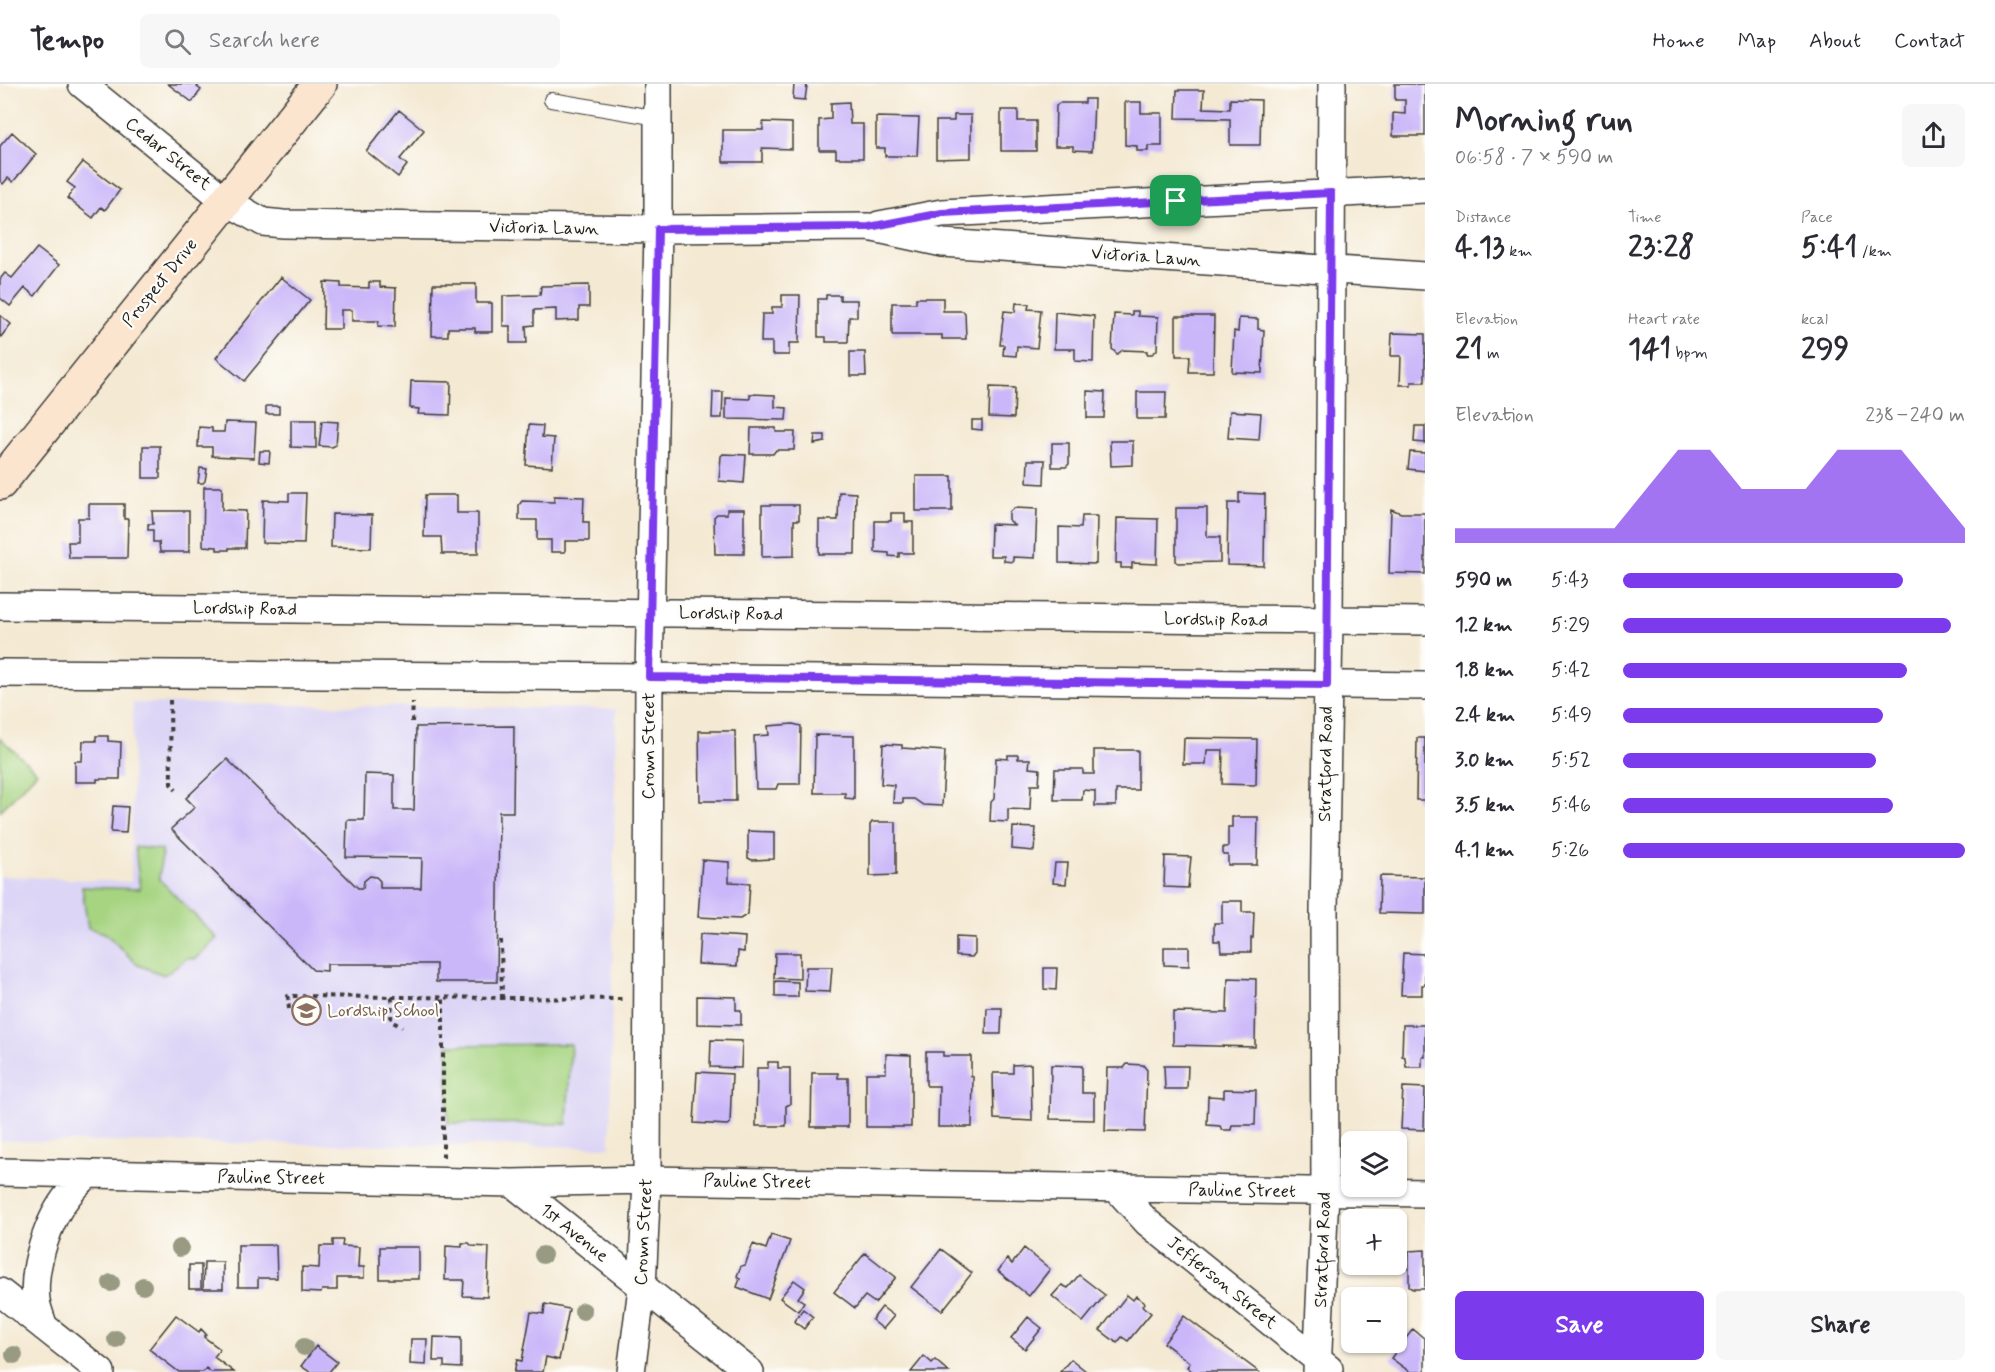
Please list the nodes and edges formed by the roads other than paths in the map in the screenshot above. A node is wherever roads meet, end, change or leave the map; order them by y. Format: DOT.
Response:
graph roads {
  1 [pos="82,84"];
  2 [pos="320,84"];
  3 [pos="658,84"];
  4 [pos="1332,84"];
  5 [pos="551,100"];
  6 [pos="658,118"];
  7 [pos="1425,189"];
  8 [pos="1331,193"];
  9 [pos="226,201"];
  10 [pos="869,227"];
  11 [pos="658,229"];
  12 [pos="1331,269"];
  13 [pos="1425,276"];
  14 [pos="0,483"];
  15 [pos="0,606"];
  16 [pos="650,613"];
  17 [pos="1329,621"];
  18 [pos="1425,621"];
  19 [pos="0,673"];
  20 [pos="649,677"];
  21 [pos="1327,685"];
  22 [pos="1425,686"];
  23 [pos="0,1172"];
  24 [pos="88,1174"];
  25 [pos="647,1180"];
  26 [pos="512,1183"];
  27 [pos="1116,1188"];
  28 [pos="1325,1192"];
  29 [pos="1425,1193"];
  30 [pos="642,1288"];
  31 [pos="0,1292"];
  32 [pos="44,1327"];
  33 [pos="1322,1368"];
  34 [pos="101,1372"];
  35 [pos="631,1372"];
  36 [pos="750,1372"];
  1 -- 9 [label="street, Cedar Street"];
  2 -- 9 [label="main road, Prospect Drive"];
  3 -- 6 [label="street, Crown Street"];
  4 -- 8 [label="street, Stratford Road"];
  5 -- 6 [label="lane"];
  6 -- 11 [label="street, Crown Street"];
  7 -- 8 [label="street, Victoria Lawn"];
  8 -- 10 [label="street, Victoria Lawn"];
  8 -- 12 [label="street, Stratford Road"];
  9 -- 11 [label="street, Victoria Lawn"];
  9 -- 14 [label="main road, Prospect Drive"];
  10 -- 11 [label="street, Victoria Lawn"];
  10 -- 12 [label="street, Victoria Lawn"];
  11 -- 16 [label="street, Crown Street"];
  12 -- 13 [label="street, Victoria Lawn"];
  12 -- 17 [label="street, Stratford Road"];
  15 -- 16 [label="street, Lordship Road"];
  16 -- 17 [label="street, Lordship Road"];
  16 -- 20 [label="street, Crown Street"];
  17 -- 18 [label="street, Lordship Road"];
  17 -- 21 [label="street, Stratford Road"];
  19 -- 20 [label="street"];
  20 -- 21 [label="street"];
  20 -- 25 [label="street, Crown Street"];
  21 -- 22 [label="street"];
  21 -- 28 [label="street, Stratford Road"];
  23 -- 24 [label="street, Pauline Street"];
  24 -- 26 [label="street, Pauline Street"];
  24 -- 32 [label="street"];
  25 -- 26 [label="street, Pauline Street"];
  25 -- 27 [label="street, Pauline Street"];
  25 -- 30 [label="street, Crown Street"];
  26 -- 30 [label="street, 1st Avenue"];
  27 -- 28 [label="street, Pauline Street"];
  27 -- 33 [label="street, Jefferson Street"];
  28 -- 29 [label="street, Pauline Street"];
  28 -- 33 [label="street, Stratford Road"];
  30 -- 35 [label="street, Crown Street"];
  30 -- 36 [label="street, 1st Avenue"];
  31 -- 32 [label="street"];
  32 -- 34 [label="street"];
}
